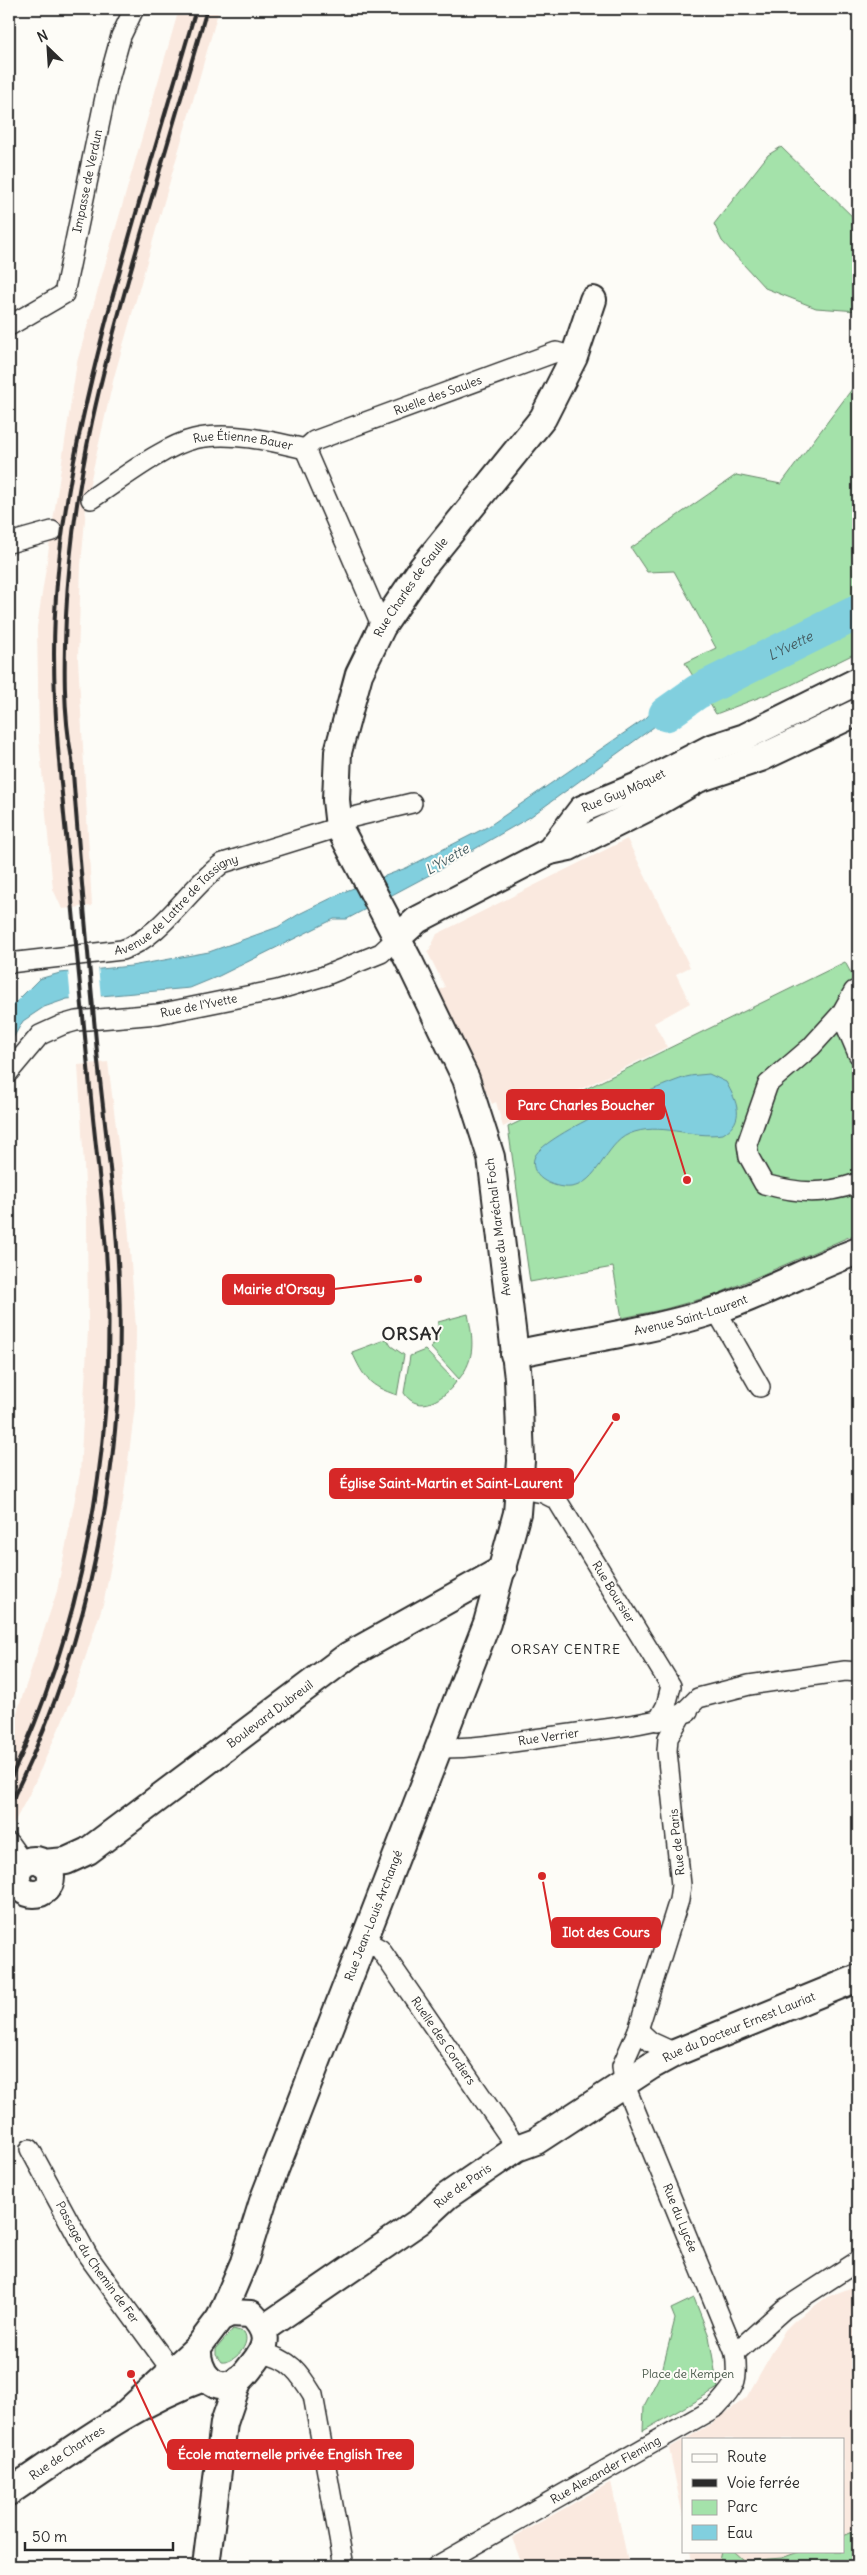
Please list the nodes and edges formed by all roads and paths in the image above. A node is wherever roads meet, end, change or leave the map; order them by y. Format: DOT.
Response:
graph roads {
  1 [pos="134,9"];
  2 [pos="593,300"];
  3 [pos="9,326"];
  4 [pos="574,357"];
  5 [pos="305,449"];
  6 [pos="91,499"];
  7 [pos="52,531"];
  8 [pos="9,543"];
  9 [pos="382,627"];
  10 [pos="858,681"];
  11 [pos="858,712"];
  12 [pos="716,759"];
  13 [pos="412,803"];
  14 [pos="338,824"];
  15 [pos="380,905"];
  16 [pos="397,938"];
  17 [pos="9,963"];
  18 [pos="854,991"];
  19 [pos="841,1014"];
  20 [pos="858,1054"];
  21 [pos="9,1072"];
  22 [pos="858,1183"];
  23 [pos="858,1251"];
  24 [pos="716,1310"];
  25 [pos="514,1354"];
  26 [pos="760,1387"];
  27 [pos="519,1489"];
  28 [pos="504,1569"];
  29 [pos="857,1670"];
  30 [pos="670,1686"];
  31 [pos="752,1694"];
  32 [pos="698,1698"];
  33 [pos="682,1714"];
  34 [pos="658,1721"];
  35 [pos="668,1738"];
  36 [pos="438,1748"];
  37 [pos="9,1843"];
  38 [pos="23,1879"];
  39 [pos="364,1940"];
  40 [pos="857,1981"];
  41 [pos="638,2030"];
  42 [pos="676,2053"];
  43 [pos="624,2083"];
  44 [pos="517,2148"];
  45 [pos="30,2149"];
  46 [pos="858,2261"];
  47 [pos="244,2262"];
  48 [pos="220,2318"];
  49 [pos="259,2332"];
  50 [pos="198,2346"];
  51 [pos="735,2353"];
  52 [pos="172,2371"];
  53 [pos="239,2379"];
  54 [pos="209,2380"];
  55 [pos="125,2414"];
  56 [pos="224,2423"];
  57 [pos="9,2492"];
  58 [pos="206,2566"];
  59 [pos="344,2566"];
  60 [pos="437,2566"];
  1 -- 3 [label="street, Impasse de Verdun"];
  2 -- 4 [label="main road, Rue Charles de Gaulle"];
  4 -- 5 [label="street, Ruelle des Saules"];
  4 -- 9 [label="main road, Rue Charles de Gaulle"];
  5 -- 6 [label="street, Rue Étienne Bauer"];
  5 -- 9 [label="street, Rue Étienne Bauer"];
  7 -- 8 [label="street"];
  9 -- 14 [label="main road, Rue Charles de Gaulle"];
  10 -- 12 [label="main road, Rue Guy Môquet"];
  11 -- 12 [label="main road, Rue Guy Môquet"];
  12 -- 16 [label="main road, Rue Guy Môquet"];
  13 -- 14 [label="street, Avenue de Lattre de Tassigny"];
  14 -- 15 [label="main road, Rue Charles de Gaulle"];
  14 -- 17 [label="street, Avenue de Lattre de Tassigny"];
  15 -- 16 [label="main road, Avenue du Maréchal Foch"];
  16 -- 21 [label="street, Rue de l'Yvette"];
  16 -- 25 [label="main road, Avenue du Maréchal Foch"];
  18 -- 19 [label="street"];
  19 -- 20 [label="street"];
  19 -- 22 [label="street"];
  23 -- 24 [label="main road, Avenue Saint-Laurent"];
  24 -- 25 [label="main road, Avenue Saint-Laurent"];
  24 -- 26 [label="street"];
  25 -- 27 [label="main road, Avenue du Maréchal Foch"];
  27 -- 28 [label="main road, Avenue du Maréchal Foch"];
  27 -- 30 [label="street, Rue Boursier"];
  28 -- 36 [label="main road, Rue Jean-Louis Archangé"];
  28 -- 38 [label="main road, Boulevard Dubreuil"];
  29 -- 32 [label="street"];
  30 -- 32 [label="street"];
  30 -- 34 [label="street"];
  31 -- 33 [label="street"];
  32 -- 33 [label="street"];
  33 -- 34 [label="street"];
  33 -- 35 [label="street"];
  34 -- 35 [label="street, Rue de Paris"];
  34 -- 36 [label="street, Rue Verrier"];
  35 -- 41 [label="street, Rue de Paris"];
  36 -- 39 [label="main road, Rue Jean-Louis Archangé"];
  37 -- 38 [label="street"];
  39 -- 44 [label="street, Ruelle des Cordiers"];
  39 -- 47 [label="main road, Rue Jean-Louis Archangé"];
  40 -- 42 [label="main road, Rue du Docteur Ernest Lauriat"];
  41 -- 42 [label="street"];
  41 -- 43 [label="street, Rue de Paris"];
  42 -- 43 [label="main road, Rue du Docteur Ernest Lauriat"];
  43 -- 44 [label="main road, Rue de Paris"];
  43 -- 51 [label="street, Rue du Lycée"];
  44 -- 49 [label="main road, Rue de Paris"];
  45 -- 52 [label="street, Passage du Chemin de Fer"];
  46 -- 51 [label="street"];
  47 -- 48 [label="main road, Rue Jean-Louis Archangé"];
  47 -- 49 [label="main road, Rue Jean-Louis Archangé"];
  48 -- 49 [label="main road"];
  48 -- 50 [label="main road"];
  49 -- 53 [label="main road"];
  49 -- 59 [label="street"];
  50 -- 52 [label="main road, Rue de Chartres"];
  50 -- 54 [label="main road"];
  51 -- 60 [label="street, Rue Alexander Fleming"];
  52 -- 55 [label="main road, Rue de Chartres"];
  53 -- 54 [label="main road"];
  53 -- 56 [label="main road"];
  54 -- 55 [label="main road, Rue de Chartres"];
  54 -- 56 [label="main road"];
  55 -- 57 [label="main road, Rue de Chartres"];
  56 -- 58 [label="main road"];
}
